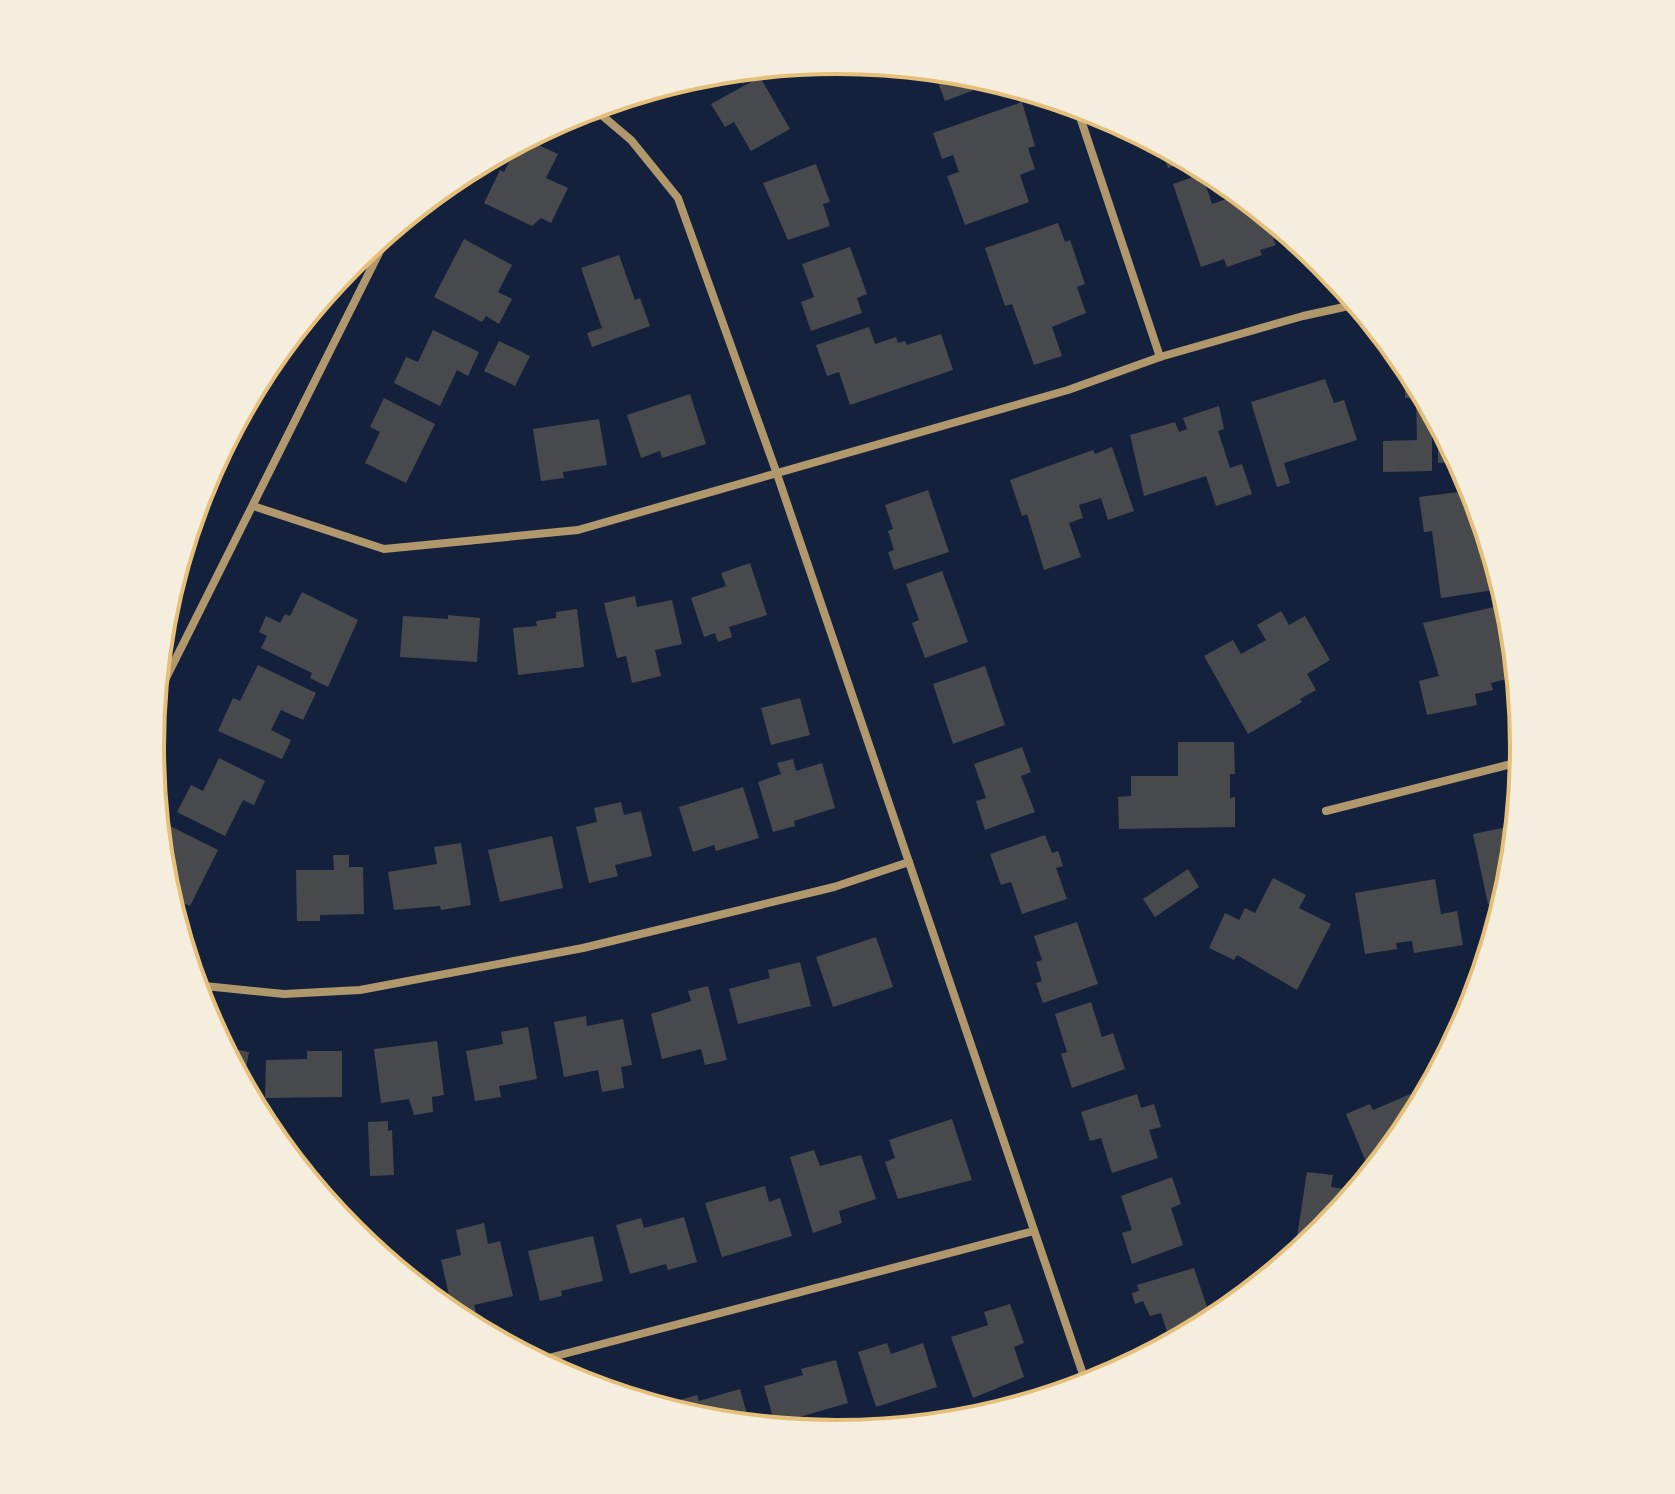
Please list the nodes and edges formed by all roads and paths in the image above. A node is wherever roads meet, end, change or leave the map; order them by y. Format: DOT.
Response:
graph roads {
  1 [pos="603,117"];
  2 [pos="1081,120"];
  3 [pos="377,257"];
  4 [pos="1346,307"];
  5 [pos="1160,357"];
  6 [pos="777,474"];
  7 [pos="253,506"];
  8 [pos="169,673"];
  9 [pos="1510,764"];
  10 [pos="1326,811"];
  11 [pos="909,862"];
  12 [pos="209,986"];
  13 [pos="1034,1231"];
  14 [pos="553,1357"];
  15 [pos="1083,1373"];
  1 -- 6 [label="street"];
  2 -- 5 [label="street"];
  3 -- 7 [label="street"];
  4 -- 5 [label="street"];
  5 -- 6 [label="street"];
  6 -- 7 [label="street"];
  6 -- 11 [label="street"];
  7 -- 8 [label="street"];
  9 -- 10 [label="street"];
  11 -- 12 [label="street"];
  11 -- 13 [label="street"];
  13 -- 14 [label="street"];
  13 -- 15 [label="street"];
}
